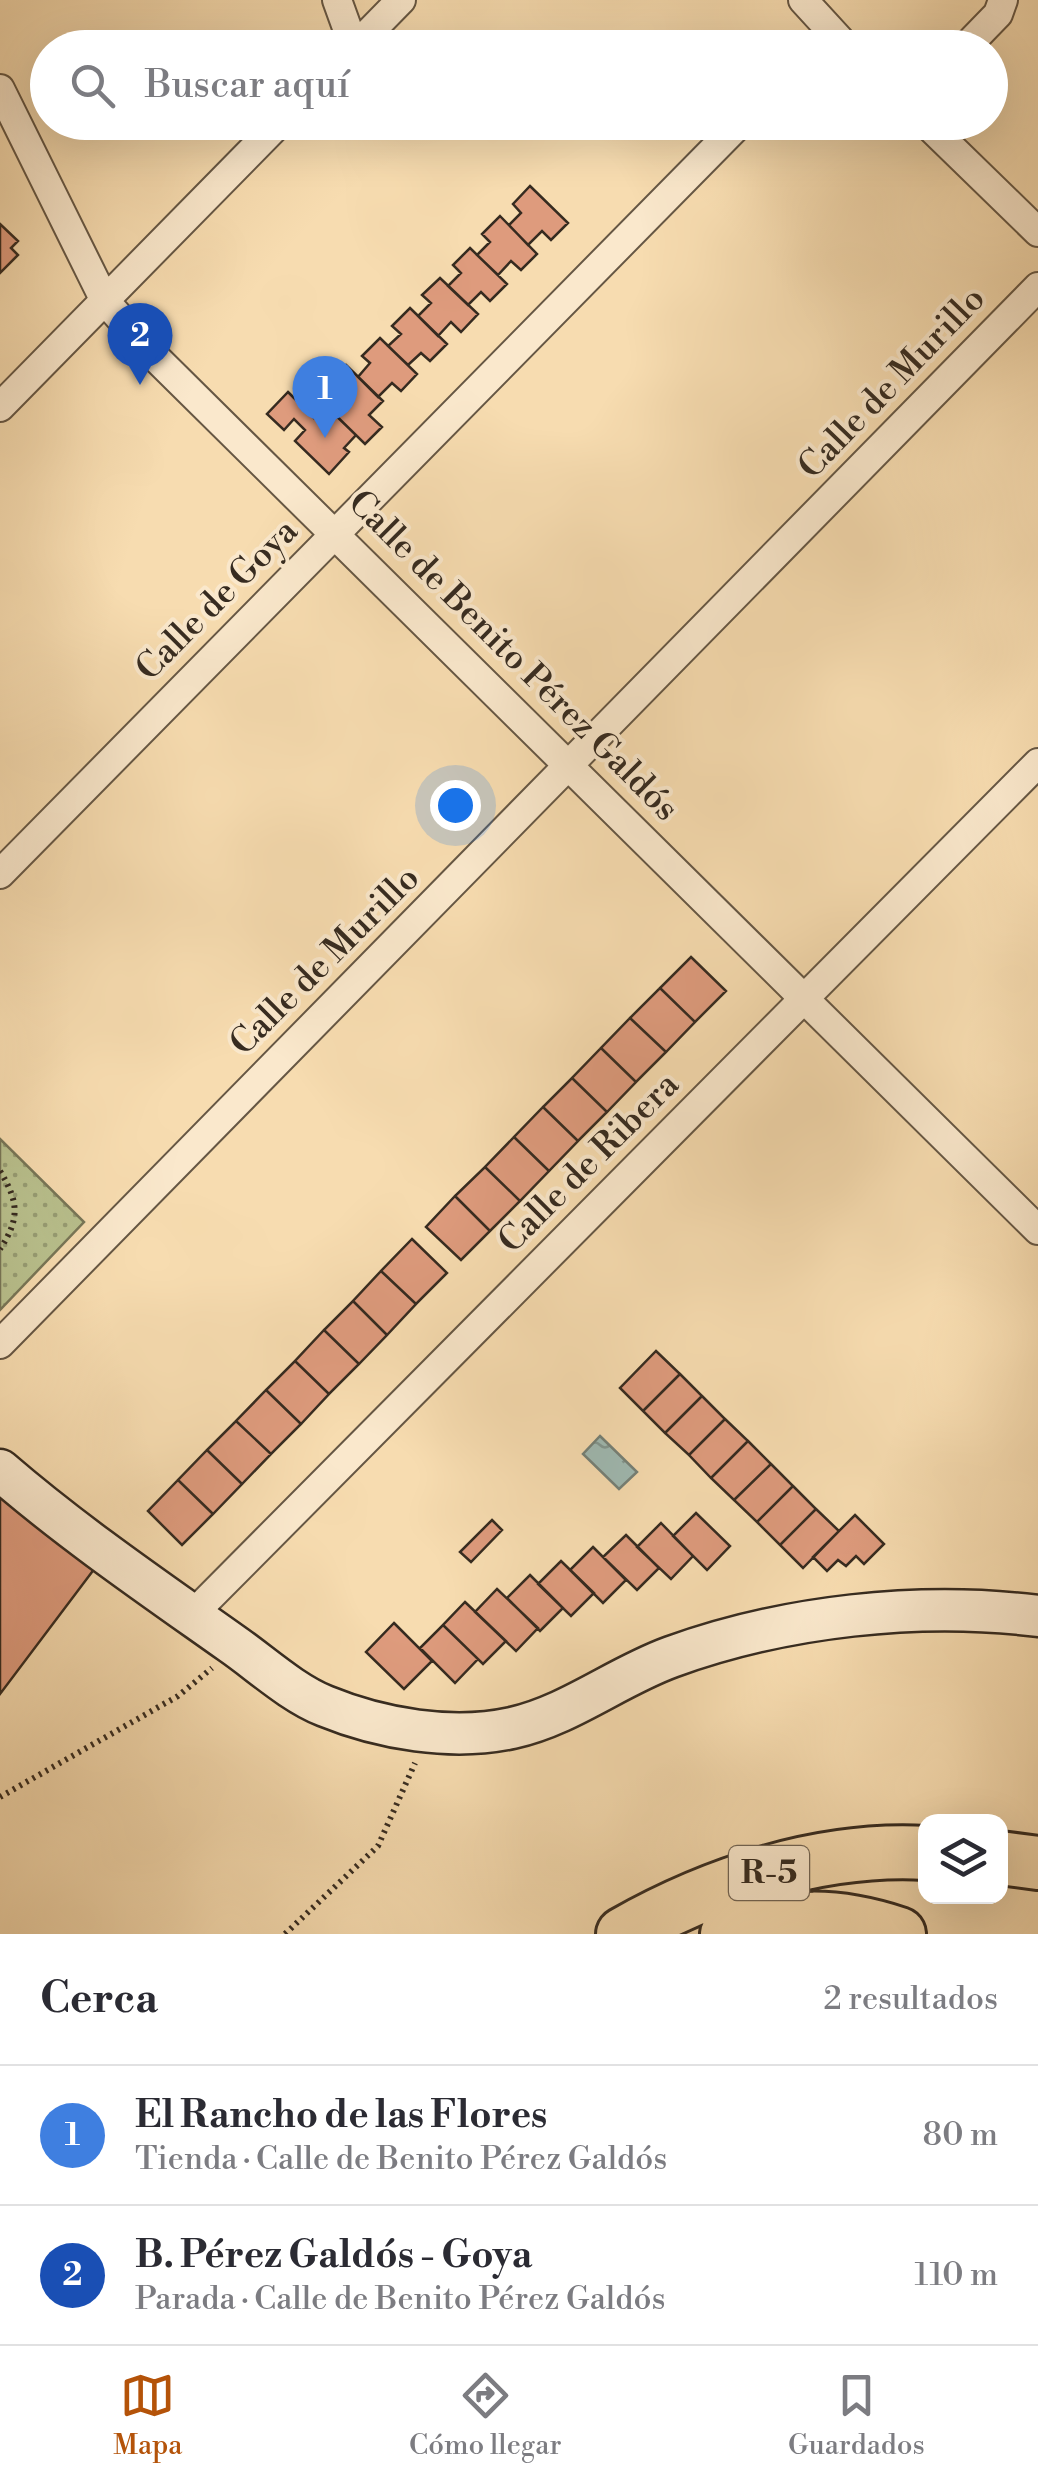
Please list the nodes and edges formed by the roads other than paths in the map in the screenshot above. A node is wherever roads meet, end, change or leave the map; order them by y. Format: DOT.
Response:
graph roads {
  1 [pos="337,0"];
  2 [pos="401,0"];
  3 [pos="804,0"];
  4 [pos="1004,0"];
  5 [pos="348,30"];
  6 [pos="371,30"];
  7 [pos="823,30"];
  8 [pos="982,30"];
  9 [pos="0,89"];
  10 [pos="262,140"];
  11 [pos="723,140"];
  12 [pos="943,140"];
  13 [pos="1038,232"];
  14 [pos="1038,287"];
  15 [pos="105,301"];
  16 [pos="0,407"];
  17 [pos="336,534"];
  18 [pos="1038,763"];
  19 [pos="571,765"];
  20 [pos="0,874"];
  21 [pos="806,998"];
  22 [pos="1037,1228"];
  23 [pos="0,1344"];
  24 [pos="0,1470"];
  25 [pos="192,1615"];
  26 [pos="1038,1616"];
  27 [pos="918,1855"];
  28 [pos="1008,1859"];
  29 [pos="1038,1862"];
  30 [pos="623,1934"];
  31 [pos="727,1934"];
  32 [pos="899,1934"];
  1 -- 5 [label="street"];
  2 -- 6 [label="street"];
  3 -- 7 [label="street"];
  4 -- 8 [label="street"];
  9 -- 15 [label="street, Calle de Benito Pérez Galdós"];
  10 -- 15 [label="street"];
  11 -- 17 [label="street, Calle de Goya"];
  12 -- 13 [label="street"];
  14 -- 19 [label="street, Calle de Murillo"];
  15 -- 16 [label="street"];
  15 -- 17 [label="street, Calle de Benito Pérez Galdós"];
  17 -- 19 [label="street, Calle de Benito Pérez Galdós"];
  17 -- 20 [label="street, Calle de Goya"];
  18 -- 21 [label="street, Calle de Ribera"];
  19 -- 21 [label="street, Calle de Benito Pérez Galdós"];
  19 -- 23 [label="street, Calle de Murillo"];
  21 -- 22 [label="street, Calle de Benito Pérez Galdós"];
  21 -- 25 [label="street, Calle de Ribera"];
  24 -- 25 [label="street"];
  25 -- 26 [label="street"];
  27 -- 30 [label="highway, R-5"];
  28 -- 29 [label="highway"];
  31 -- 32 [label="highway, R-5"];
}
